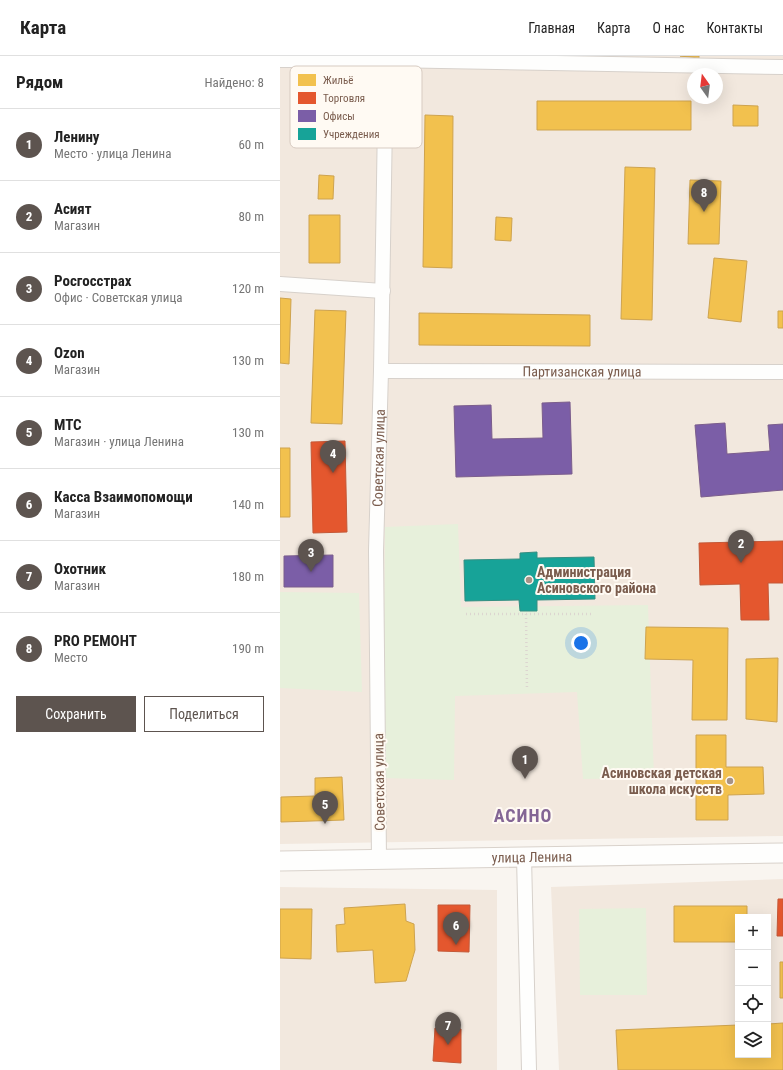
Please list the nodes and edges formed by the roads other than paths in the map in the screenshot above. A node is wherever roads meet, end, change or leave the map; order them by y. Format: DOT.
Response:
graph roads {
  1 [pos="386,58"];
  2 [pos="280,60"];
  3 [pos="604,60"];
  4 [pos="708,61"];
  5 [pos="783,67"];
  6 [pos="384,148"];
  7 [pos="280,284"];
  8 [pos="382,291"];
  9 [pos="381,371"];
  10 [pos="783,372"];
  11 [pos="783,853"];
  12 [pos="524,857"];
  13 [pos="379,859"];
  14 [pos="280,861"];
  15 [pos="529,1070"];
  1 -- 2 [label="street"];
  1 -- 3 [label="street"];
  3 -- 4 [label="street"];
  4 -- 5 [label="street"];
  6 -- 8 [label="street, Советская улица"];
  7 -- 8 [label="street"];
  8 -- 9 [label="street, Советская улица"];
  9 -- 10 [label="street, Партизанская улица"];
  9 -- 13 [label="street, Советская улица"];
  11 -- 12 [label="main road, улица Ленина"];
  12 -- 13 [label="main road, улица Ленина"];
  12 -- 15 [label="street"];
  13 -- 14 [label="main road, улица Ленина"];
}
